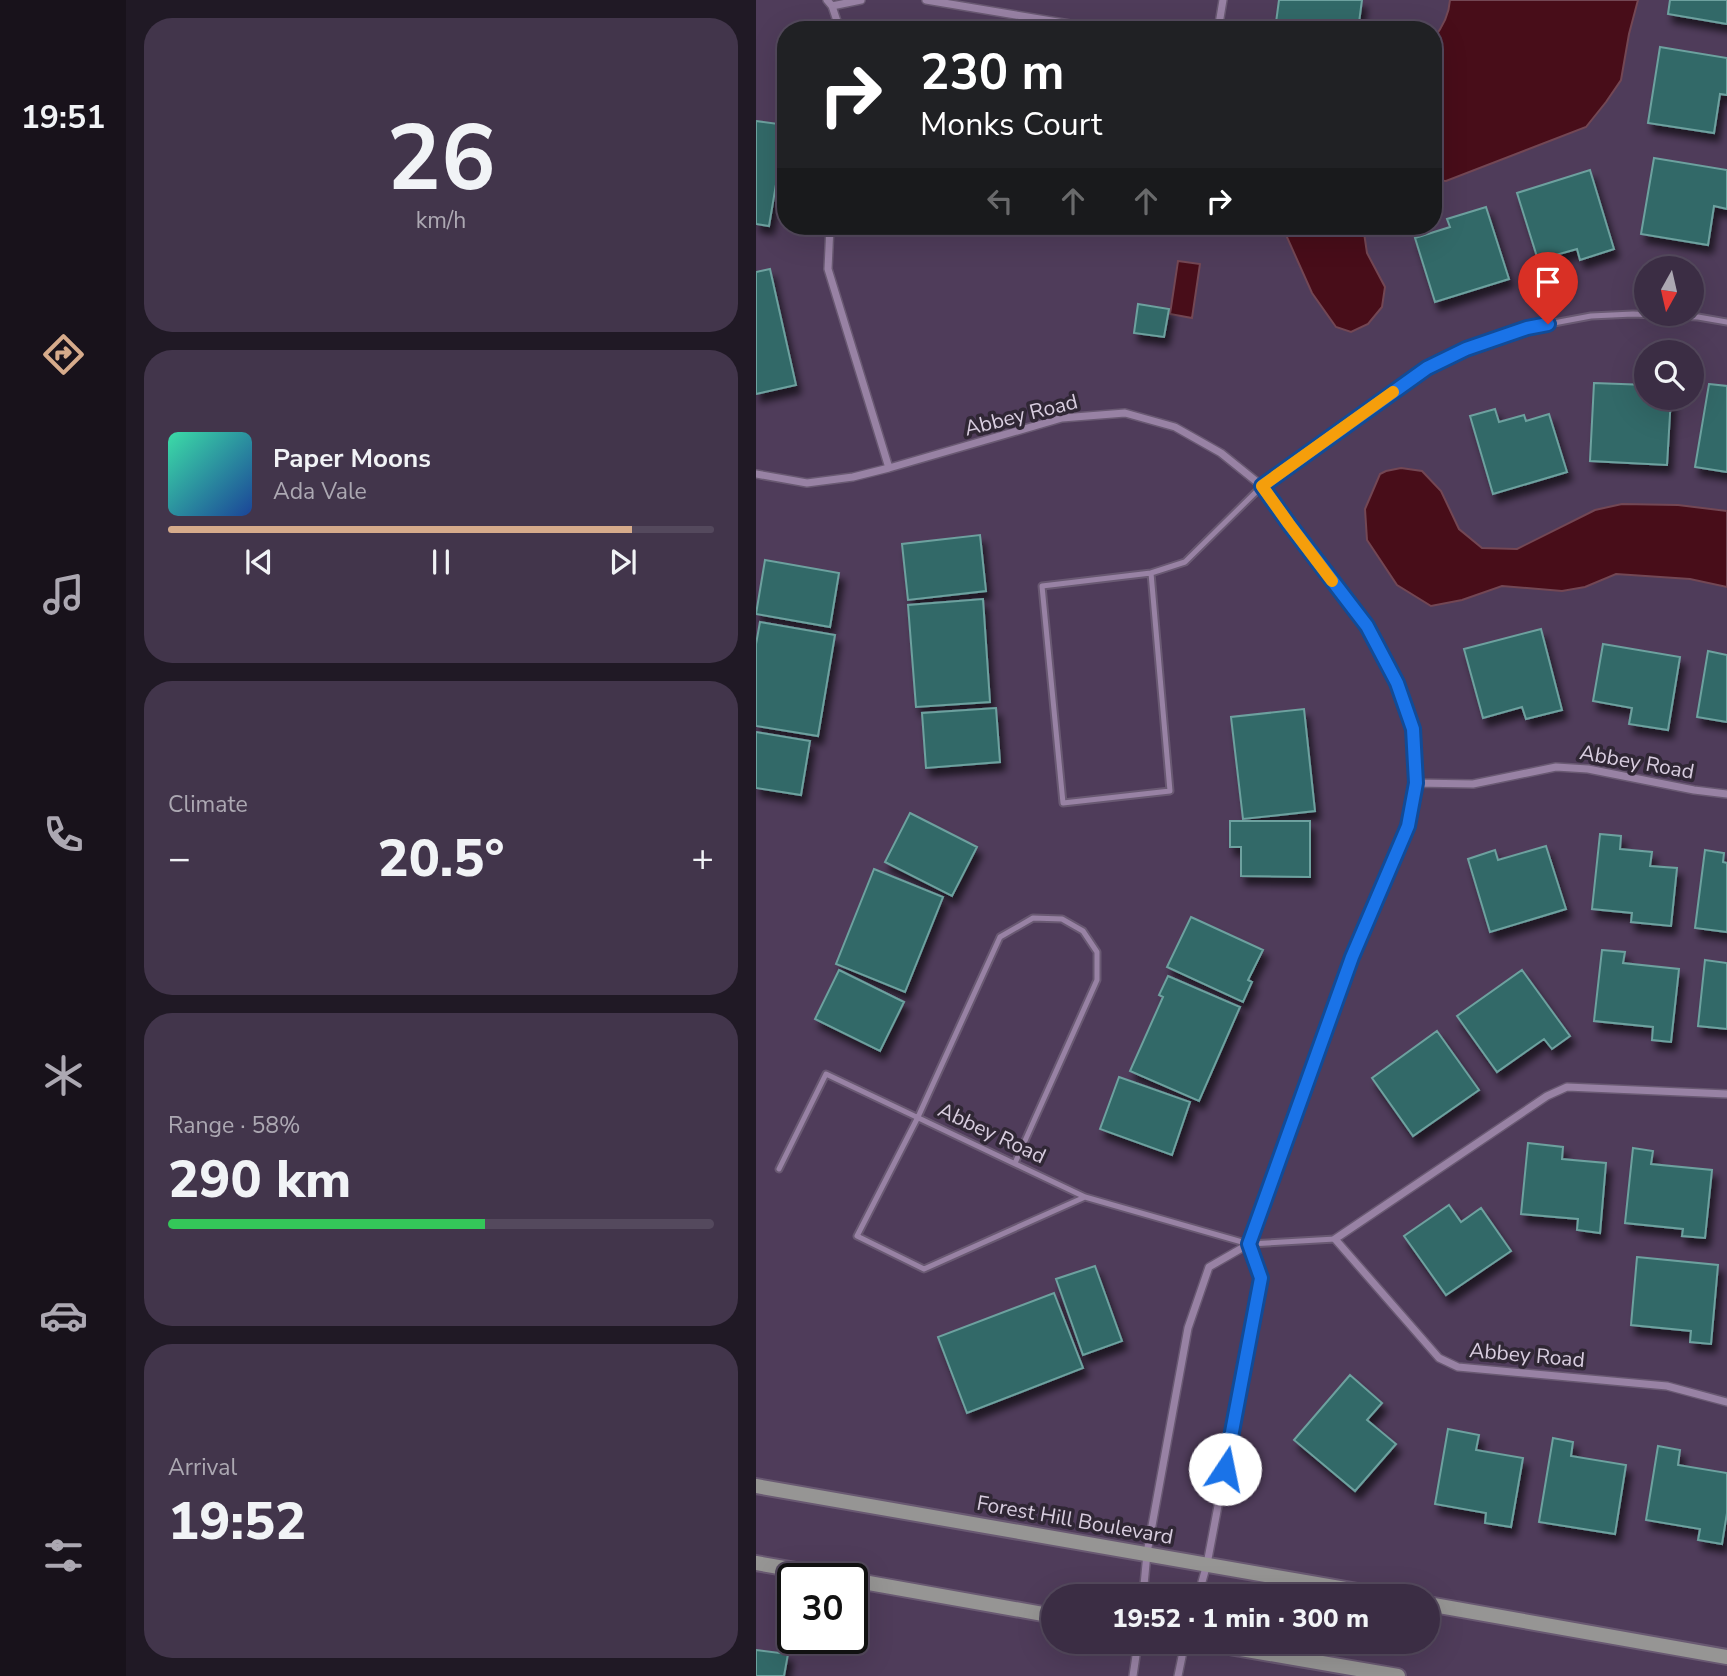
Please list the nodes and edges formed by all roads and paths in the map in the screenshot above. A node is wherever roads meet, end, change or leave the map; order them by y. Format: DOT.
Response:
graph roads {
  1 [pos="861,0"];
  2 [pos="926,0"];
  3 [pos="1223,0"];
  4 [pos="829,3"];
  5 [pos="836,21"];
  6 [pos="1052,21"];
  7 [pos="1220,21"];
  8 [pos="830,235"];
  9 [pos="1727,322"];
  10 [pos="890,468"];
  11 [pos="756,474"];
  12 [pos="1262,486"];
  13 [pos="1151,573"];
  14 [pos="1416,783"];
  15 [pos="1727,794"];
  16 [pos="1727,1094"];
  17 [pos="918,1117"];
  18 [pos="1015,1163"];
  19 [pos="779,1169"];
  20 [pos="1085,1197"];
  21 [pos="1335,1239"];
  22 [pos="1249,1244"];
  23 [pos="1727,1402"];
  24 [pos="756,1486"];
  25 [pos="1147,1553"];
  26 [pos="756,1563"];
  27 [pos="1207,1564"];
  28 [pos="777,1567"];
  29 [pos="868,1583"];
  30 [pos="1144,1584"];
  31 [pos="1201,1584"];
  32 [pos="1319,1584"];
  33 [pos="1440,1606"];
  34 [pos="1041,1614"];
  35 [pos="1136,1654"];
  36 [pos="1183,1654"];
  37 [pos="1269,1654"];
  38 [pos="1727,1657"];
  39 [pos="1133,1676"];
  40 [pos="1178,1676"];
  41 [pos="1398,1676"];
  1 -- 4 [label="street"];
  2 -- 6 [label="street"];
  3 -- 7 [label="street"];
  4 -- 5 [label="street"];
  8 -- 10 [label="street"];
  9 -- 12 [label="lane"];
  10 -- 11 [label="street, Abbey Road"];
  10 -- 12 [label="street, Abbey Road"];
  12 -- 13 [label="lane"];
  12 -- 14 [label="street, Abbey Road"];
  13 -- 13 [label="lane"];
  14 -- 15 [label="street, Abbey Road"];
  14 -- 22 [label="street, Abbey Road"];
  16 -- 21 [label="street"];
  17 -- 18 [label="lane, Abbey Road"];
  17 -- 18 [label="lane"];
  17 -- 19 [label="lane, Abbey Road"];
  17 -- 20 [label="lane"];
  18 -- 20 [label="lane, Abbey Road"];
  20 -- 22 [label="lane, Abbey Road"];
  21 -- 22 [label="lane, Abbey Road"];
  21 -- 23 [label="street, Abbey Road"];
  22 -- 25 [label="street, Abbey Road"];
  22 -- 27 [label="street"];
  24 -- 25 [label="main road, Forest Hill Boulevard"];
  25 -- 27 [label="main road, Forest Hill Boulevard"];
  25 -- 30 [label="street, Abbey Road"];
  26 -- 28 [label="main road"];
  27 -- 31 [label="street"];
  27 -- 32 [label="main road, Forest Hill Boulevard"];
  29 -- 34 [label="main road"];
  33 -- 38 [label="main road"];
  35 -- 39 [label="street"];
  36 -- 40 [label="street"];
  37 -- 41 [label="main road"];
}
